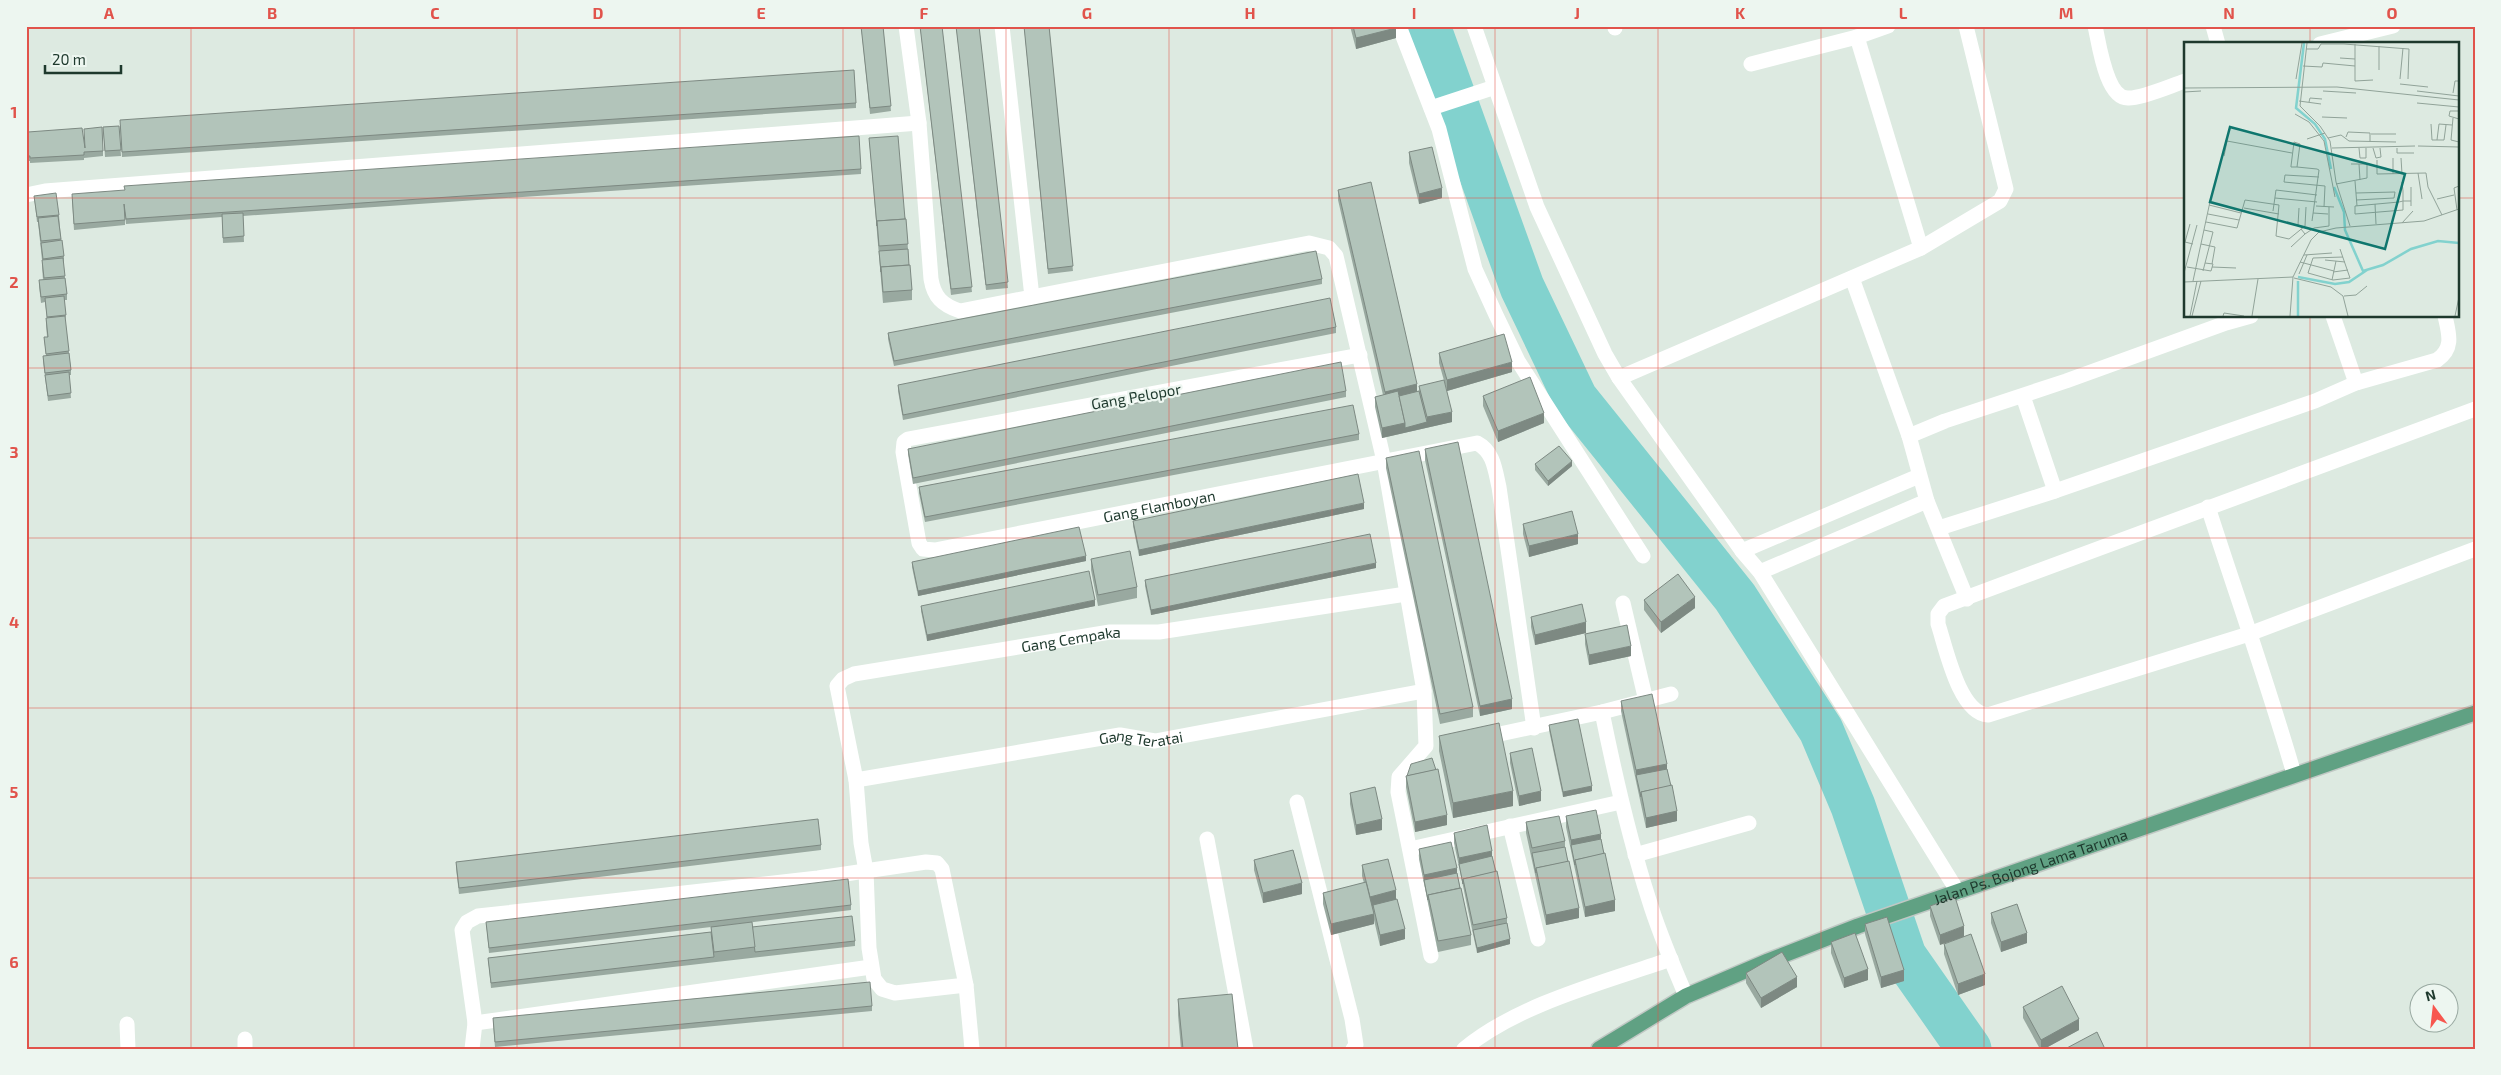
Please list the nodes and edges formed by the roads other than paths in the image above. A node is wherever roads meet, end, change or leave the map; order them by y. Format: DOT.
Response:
graph roads {
  1 [pos="906,26"];
  2 [pos="1002,26"];
  3 [pos="1399,26"];
  4 [pos="1474,26"];
  5 [pos="1888,26"];
  6 [pos="1966,26"];
  7 [pos="2095,26"];
  8 [pos="2213,26"];
  9 [pos="2394,26"];
  10 [pos="1857,37"];
  11 [pos="2328,37"];
  12 [pos="2217,42"];
  13 [pos="1751,64"];
  14 [pos="2184,81"];
  15 [pos="1495,87"];
  16 [pos="1435,106"];
  17 [pos="919,123"];
  18 [pos="26,195"];
  19 [pos="1921,248"];
  20 [pos="1852,278"];
  21 [pos="1032,298"];
  22 [pos="2244,318"];
  23 [pos="2334,318"];
  24 [pos="2445,318"];
  25 [pos="1360,355"];
  26 [pos="1619,378"];
  27 [pos="2356,383"];
  28 [pos="2023,396"];
  29 [pos="2475,409"];
  30 [pos="1909,436"];
  31 [pos="1384,461"];
  32 [pos="1919,476"];
  33 [pos="2055,491"];
  34 [pos="1927,501"];
  35 [pos="2208,508"];
  36 [pos="1939,528"];
  37 [pos="2475,549"];
  38 [pos="934,550"];
  39 [pos="1742,550"];
  40 [pos="1643,556"];
  41 [pos="1760,572"];
  42 [pos="1406,594"];
  43 [pos="1967,599"];
  44 [pos="1623,603"];
  45 [pos="2248,634"];
  46 [pos="1424,691"];
  47 [pos="1671,694"];
  48 [pos="1646,701"];
  49 [pos="1602,712"];
  50 [pos="2475,712"];
  51 [pos="1534,728"];
  52 [pos="1462,741"];
  53 [pos="1444,744"];
  54 [pos="1426,746"];
  55 [pos="2294,774"];
  56 [pos="856,780"];
  57 [pos="1297,802"];
  58 [pos="1621,802"];
  59 [pos="1749,823"];
  60 [pos="1510,826"];
  61 [pos="1207,839"];
  62 [pos="1410,849"];
  63 [pos="1635,856"];
  64 [pos="866,871"];
  65 [pos="1958,892"];
  66 [pos="1538,939"];
  67 [pos="1431,956"];
  68 [pos="1671,959"];
  69 [pos="871,967"];
  70 [pos="966,985"];
  71 [pos="1686,996"];
  72 [pos="475,1023"];
  73 [pos="127,1024"];
  74 [pos="128,1049"];
  75 [pos="472,1049"];
  76 [pos="972,1049"];
  77 [pos="1246,1049"];
  78 [pos="1353,1049"];
  79 [pos="1464,1049"];
  80 [pos="1599,1049"];
  1 -- 17 [label="street"];
  2 -- 21 [label="street"];
  3 -- 16 [label="street"];
  4 -- 15 [label="street"];
  5 -- 10 [label="street"];
  6 -- 19 [label="street"];
  7 -- 14 [label="street"];
  8 -- 12 [label="street"];
  9 -- 11 [label="street"];
  10 -- 13 [label="street"];
  10 -- 19 [label="street"];
  15 -- 16 [label="street"];
  15 -- 26 [label="street"];
  16 -- 40 [label="street"];
  17 -- 18 [label="street"];
  17 -- 21 [label="street"];
  19 -- 20 [label="street"];
  20 -- 26 [label="street"];
  20 -- 30 [label="street"];
  21 -- 25 [label="street"];
  22 -- 28 [label="street"];
  23 -- 27 [label="street"];
  24 -- 27 [label="street"];
  25 -- 31 [label="street"];
  25 -- 38 [label="street, Gang Pelopor"];
  26 -- 39 [label="street"];
  27 -- 33 [label="street"];
  28 -- 30 [label="street"];
  28 -- 33 [label="street"];
  29 -- 35 [label="street"];
  30 -- 32 [label="street"];
  31 -- 38 [label="street, Gang Flamboyan"];
  31 -- 42 [label="street"];
  31 -- 51 [label="street, Gang Flamboyan"];
  32 -- 34 [label="street"];
  32 -- 39 [label="street"];
  33 -- 36 [label="street"];
  34 -- 36 [label="street"];
  34 -- 41 [label="street"];
  35 -- 43 [label="street"];
  35 -- 45 [label="street"];
  36 -- 43 [label="street"];
  37 -- 45 [label="street"];
  39 -- 41 [label="street"];
  41 -- 65 [label="street"];
  42 -- 46 [label="street"];
  42 -- 56 [label="street, Gang Cempaka"];
  43 -- 45 [label="street"];
  44 -- 48 [label="street"];
  45 -- 55 [label="street"];
  46 -- 54 [label="street"];
  46 -- 56 [label="street, Gang Teratai"];
  47 -- 48 [label="street"];
  48 -- 49 [label="street"];
  49 -- 51 [label="street"];
  49 -- 58 [label="street"];
  50 -- 55 [label="main road, Jalan Ps. Bojong Lama Taruma"];
  51 -- 52 [label="street"];
  53 -- 54 [label="street"];
  54 -- 62 [label="street"];
  55 -- 65 [label="main road, Jalan Ps. Bojong Lama Taruma"];
  56 -- 64 [label="street"];
  57 -- 78 [label="street"];
  58 -- 60 [label="street"];
  58 -- 63 [label="street"];
  59 -- 63 [label="street"];
  60 -- 62 [label="street"];
  60 -- 66 [label="street"];
  61 -- 77 [label="street"];
  62 -- 67 [label="street"];
  63 -- 68 [label="street"];
  64 -- 69 [label="street"];
  64 -- 70 [label="street"];
  64 -- 72 [label="street"];
  65 -- 71 [label="main road, Jalan Ps. Bojong Lama Taruma"];
  68 -- 71 [label="street"];
  68 -- 79 [label="street"];
  69 -- 70 [label="street"];
  69 -- 72 [label="street"];
  70 -- 76 [label="street"];
  71 -- 80 [label="main road, Jalan Ps. Bojong Lama Taruma"];
  72 -- 75 [label="street"];
  73 -- 74 [label="street"];
}
